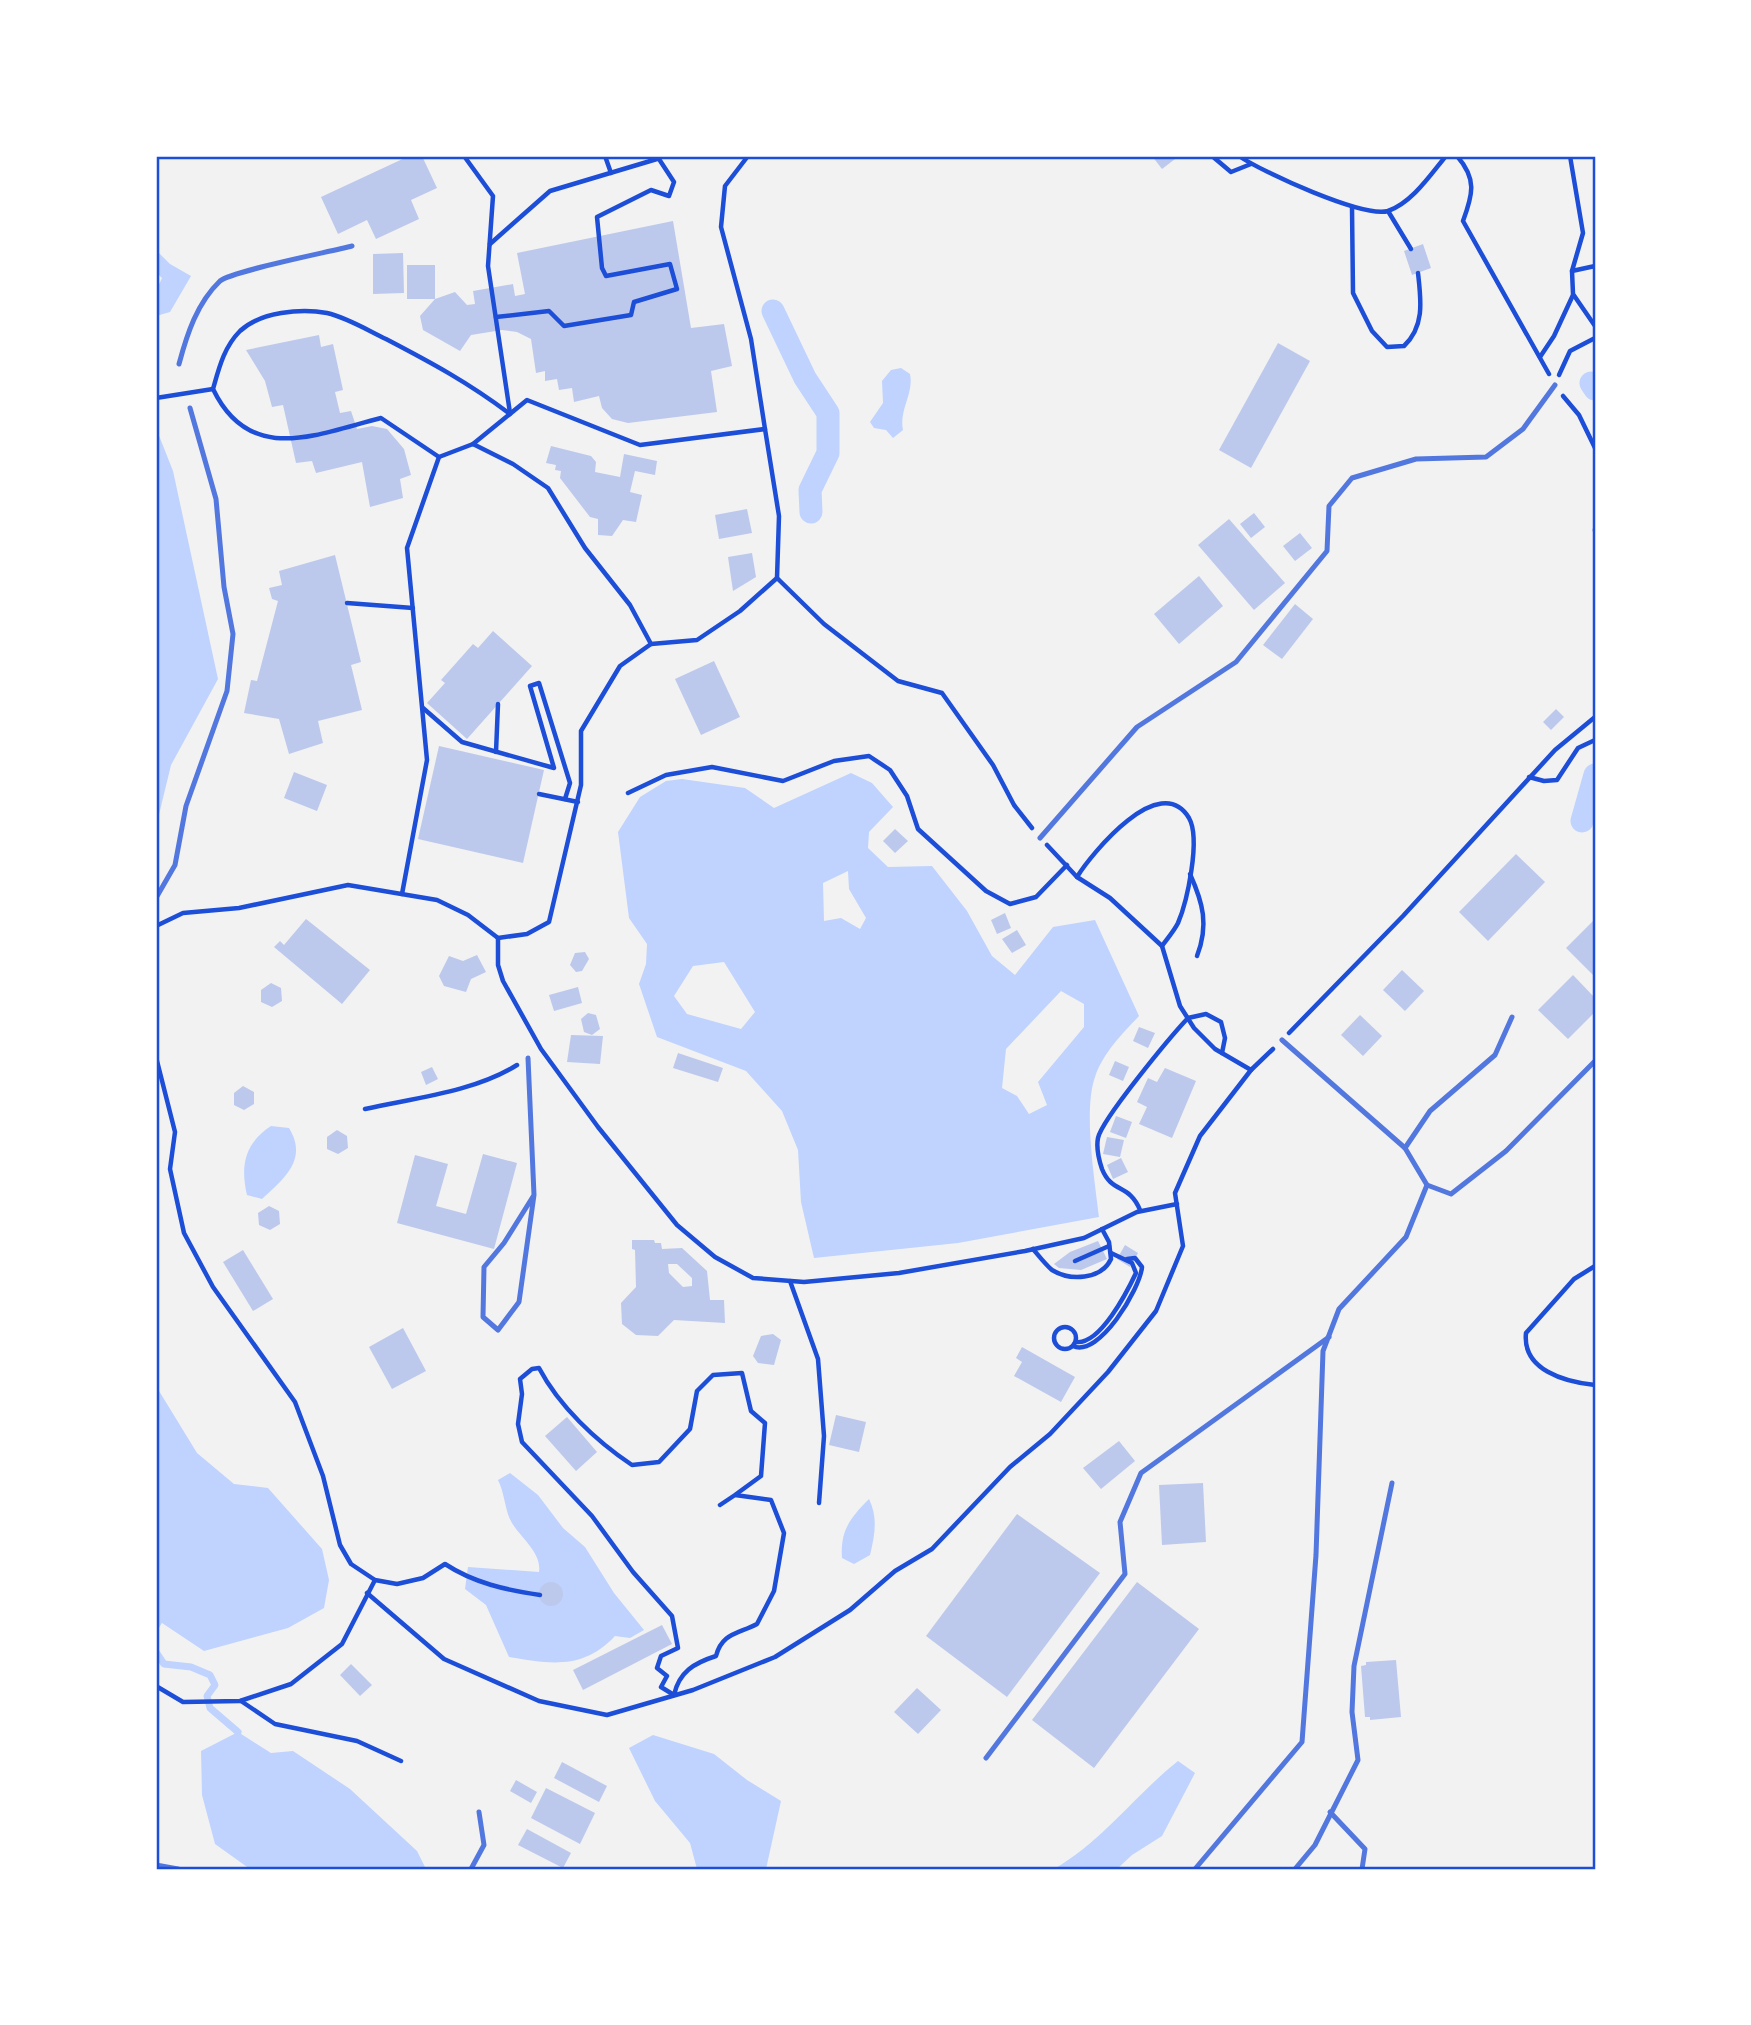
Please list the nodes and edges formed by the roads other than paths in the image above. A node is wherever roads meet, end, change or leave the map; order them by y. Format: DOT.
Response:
graph roads {
  1 [pos="352,246"];
  2 [pos="179,364"];
  3 [pos="1555,386"];
  4 [pos="190,408"];
  5 [pos="1040,838"];
  6 [pos="156,898"];
  7 [pos="1512,1017"];
  8 [pos="1282,1040"];
  9 [pos="528,1058"];
  10 [pos="1595,1061"];
  11 [pos="1405,1148"];
  12 [pos="1427,1185"];
  13 [pos="534,1195"];
  14 [pos="1329,1337"];
  15 [pos="1392,1483"];
  16 [pos="986,1758"];
  17 [pos="480,1812"];
  18 [pos="1330,1812"];
  19 [pos="156,1865"];
  20 [pos="178,1869"];
  21 [pos="471,1869"];
  22 [pos="1195,1869"];
  23 [pos="1295,1869"];
  24 [pos="1362,1869"];
  1 -- 2 [label="lane"];
  3 -- 5 [label="lane"];
  4 -- 6 [label="lane"];
  7 -- 11 [label="lane"];
  8 -- 11 [label="lane"];
  9 -- 13 [label="lane"];
  10 -- 12 [label="lane"];
  11 -- 12 [label="lane"];
  12 -- 14 [label="lane"];
  13 -- 13 [label="lane"];
  14 -- 16 [label="lane"];
  14 -- 22 [label="lane"];
  15 -- 18 [label="lane"];
  17 -- 21 [label="lane"];
  18 -- 23 [label="lane"];
  18 -- 24 [label="lane"];
  19 -- 20 [label="lane"];
}
